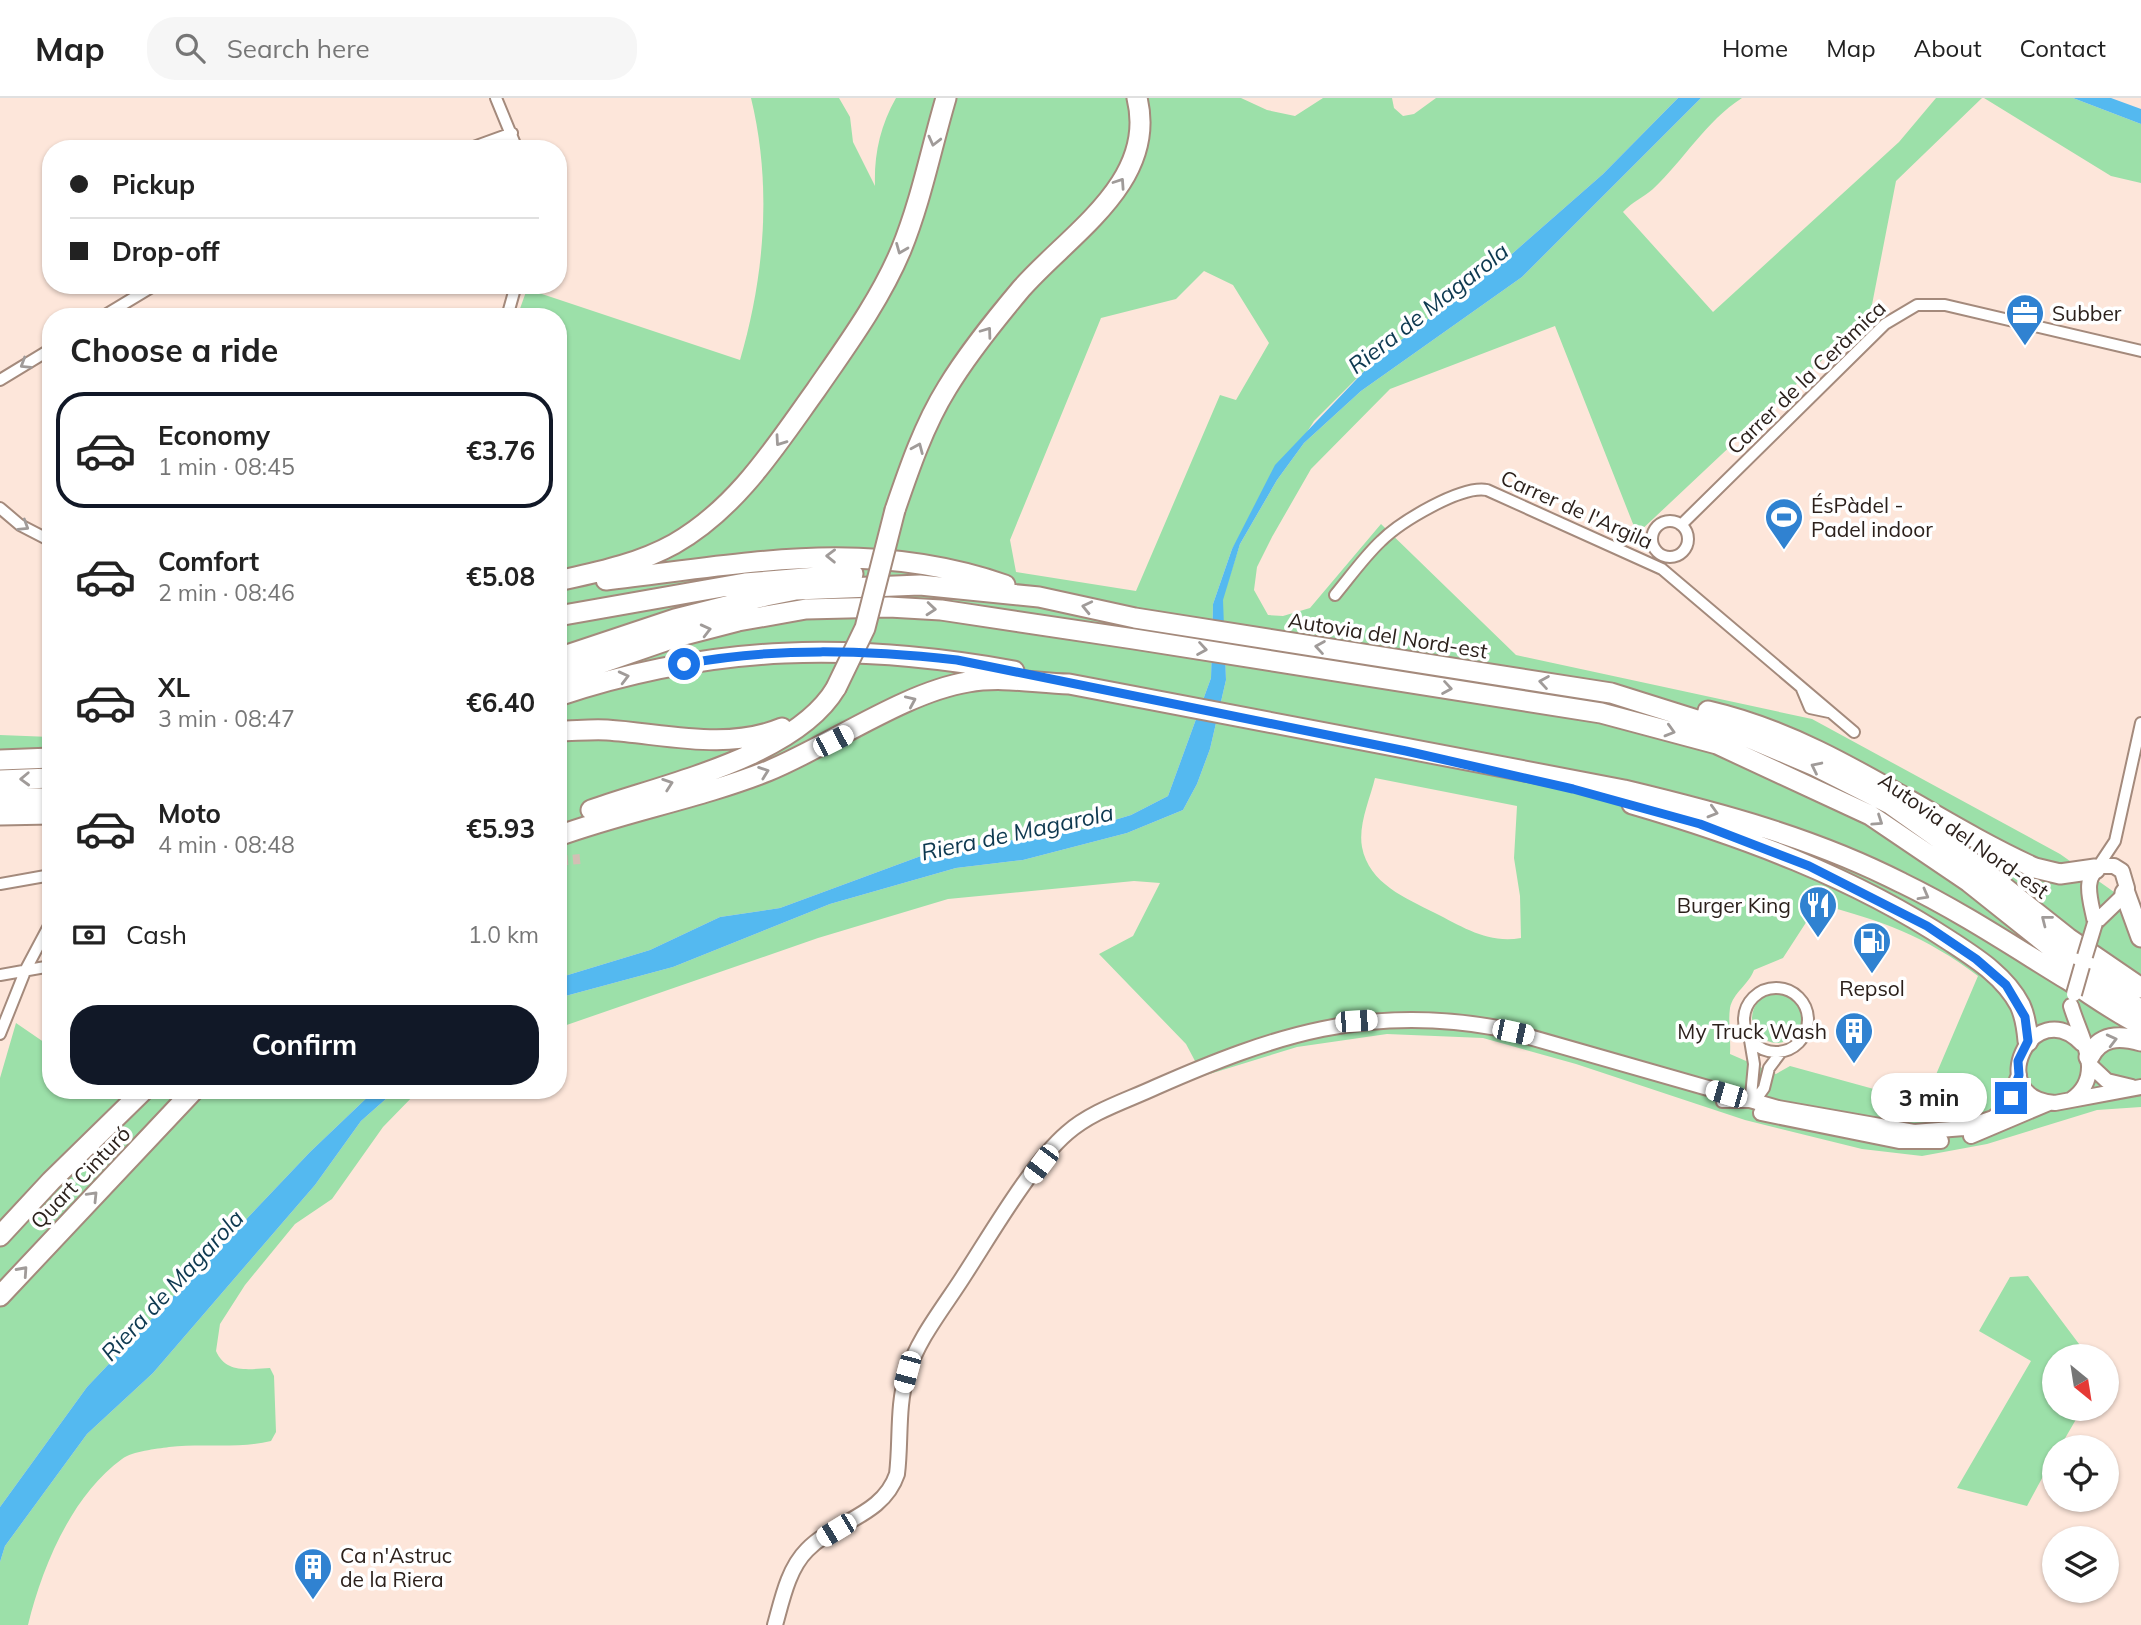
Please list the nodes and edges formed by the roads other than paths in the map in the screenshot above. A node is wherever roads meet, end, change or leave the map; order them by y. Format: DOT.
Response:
graph roads {
  1 [pos="496,98"];
  2 [pos="946,98"];
  3 [pos="1137,98"];
  4 [pos="512,133"];
  5 [pos="493,140"];
  6 [pos="514,140"];
  7 [pos="140,294"];
  8 [pos="117,308"];
  9 [pos="2141,351"];
  10 [pos="42,354"];
  11 [pos="0,380"];
  12 [pos="0,508"];
  13 [pos="1681,525"];
  14 [pos="42,536"];
  15 [pos="567,580"];
  16 [pos="567,581"];
  17 [pos="981,590"];
  18 [pos="1335,595"];
  19 [pos="1039,597"];
  20 [pos="567,615"];
  21 [pos="567,655"];
  22 [pos="567,675"];
  23 [pos="1069,684"];
  24 [pos="836,688"];
  25 [pos="1611,692"];
  26 [pos="567,694"];
  27 [pos="2141,723"];
  28 [pos="567,731"];
  29 [pos="1854,732"];
  30 [pos="1406,751"];
  31 [pos="4,758"];
  32 [pos="42,758"];
  33 [pos="42,778"];
  34 [pos="0,780"];
  35 [pos="2128,783"];
  36 [pos="2141,786"];
  37 [pos="0,798"];
  38 [pos="42,798"];
  39 [pos="42,814"];
  40 [pos="0,815"];
  41 [pos="567,822"];
  42 [pos="567,833"];
  43 [pos="2115,841"];
  44 [pos="2096,869"];
  45 [pos="2120,869"];
  46 [pos="42,877"];
  47 [pos="0,884"];
  48 [pos="2090,893"];
  49 [pos="2119,898"];
  50 [pos="2095,923"];
  51 [pos="2141,937"];
  52 [pos="42,939"];
  53 [pos="42,967"];
  54 [pos="26,970"];
  55 [pos="0,975"];
  56 [pos="2141,988"];
  57 [pos="2072,1000"];
  58 [pos="2141,1010"];
  59 [pos="2141,1025"];
  60 [pos="2048,1031"];
  61 [pos="0,1034"];
  62 [pos="1750,1040"];
  63 [pos="2028,1041"];
  64 [pos="2141,1041"];
  65 [pos="1781,1052"];
  66 [pos="2087,1056"];
  67 [pos="2019,1075"];
  68 [pos="1750,1083"];
  69 [pos="2139,1087"];
  70 [pos="1764,1088"];
  71 [pos="1724,1098"];
  72 [pos="135,1099"];
  73 [pos="142,1099"];
  74 [pos="186,1099"];
  75 [pos="2071,1099"];
  76 [pos="1754,1102"];
  77 [pos="2049,1103"];
  78 [pos="1780,1113"];
  79 [pos="51,1181"];
  80 [pos="0,1236"];
  81 [pos="0,1296"];
  82 [pos="775,1625"];
  1 -- 4 [label="street"];
  2 -- 15 [label="highway, one-way"];
  24 -- 3 [label="highway, one-way, bridge"];
  4 -- 5 [label="street"];
  4 -- 6 [label="street"];
  7 -- 8 [label="street"];
  9 -- 13 [label="street, Carrer de la Ceràmica"];
  10 -- 11 [label="street, one-way"];
  12 -- 14 [label="street, one-way"];
  19 -- 16 [label="highway, one-way"];
  17 -- 19 [label="highway, Autovia del Nord-est"];
  17 -- 20 [label="highway"];
  17 -- 21 [label="highway, Autovia del Nord-est"];
  18 -- 29 [label="street, Carrer de l'Argila"];
  25 -- 19 [label="highway, Autovia del Nord-est, one-way"];
  22 -- 58 [label="highway, Autovia del Nord-est, one-way"];
  26 -- 23 [label="highway, one-way"];
  23 -- 30 [label="highway"];
  42 -- 23 [label="highway, one-way"];
  24 -- 28 [label="highway"];
  41 -- 24 [label="highway, one-way"];
  25 -- 44 [label="highway"];
  56 -- 25 [label="highway, Autovia del Nord-est, one-way"];
  27 -- 35 [label="street"];
  30 -- 59 [label="highway, one-way"];
  30 -- 63 [label="highway"];
  31 -- 32 [label="highway"];
  33 -- 34 [label="highway, one-way"];
  35 -- 36 [label="street"];
  35 -- 43 [label="street"];
  37 -- 38 [label="highway"];
  39 -- 40 [label="highway"];
  43 -- 44 [label="street"];
  43 -- 45 [label="street"];
  44 -- 45 [label="main road"];
  44 -- 48 [label="main road"];
  45 -- 49 [label="main road"];
  46 -- 47 [label="street"];
  48 -- 49 [label="main road"];
  48 -- 50 [label="main road"];
  49 -- 50 [label="main road"];
  49 -- 51 [label="highway"];
  50 -- 57 [label="main road, bridge"];
  52 -- 54 [label="street"];
  53 -- 54 [label="street"];
  54 -- 55 [label="street"];
  54 -- 61 [label="street"];
  57 -- 60 [label="main road"];
  57 -- 66 [label="main road"];
  60 -- 63 [label="main road"];
  60 -- 66 [label="main road"];
  62 -- 65 [label="street"];
  62 -- 65 [label="street"];
  62 -- 68 [label="street"];
  63 -- 67 [label="main road"];
  66 -- 64 [label="highway, one-way"];
  65 -- 70 [label="street"];
  66 -- 69 [label="main road"];
  66 -- 75 [label="main road"];
  67 -- 77 [label="main road"];
  67 -- 78 [label="main road"];
  68 -- 71 [label="street"];
  68 -- 76 [label="street"];
  69 -- 75 [label="main road"];
  70 -- 76 [label="street"];
  70 -- 78 [label="street"];
  71 -- 76 [label="main road"];
  71 -- 78 [label="main road"];
  71 -- 82 [label="main road"];
  72 -- 79 [label="highway"];
  73 -- 79 [label="highway"];
  81 -- 74 [label="highway, Quart Cinturó, one-way"];
  75 -- 77 [label="main road"];
  76 -- 78 [label="main road"];
  77 -- 78 [label="main road"];
  79 -- 80 [label="highway, Quart Cinturó"];
}
